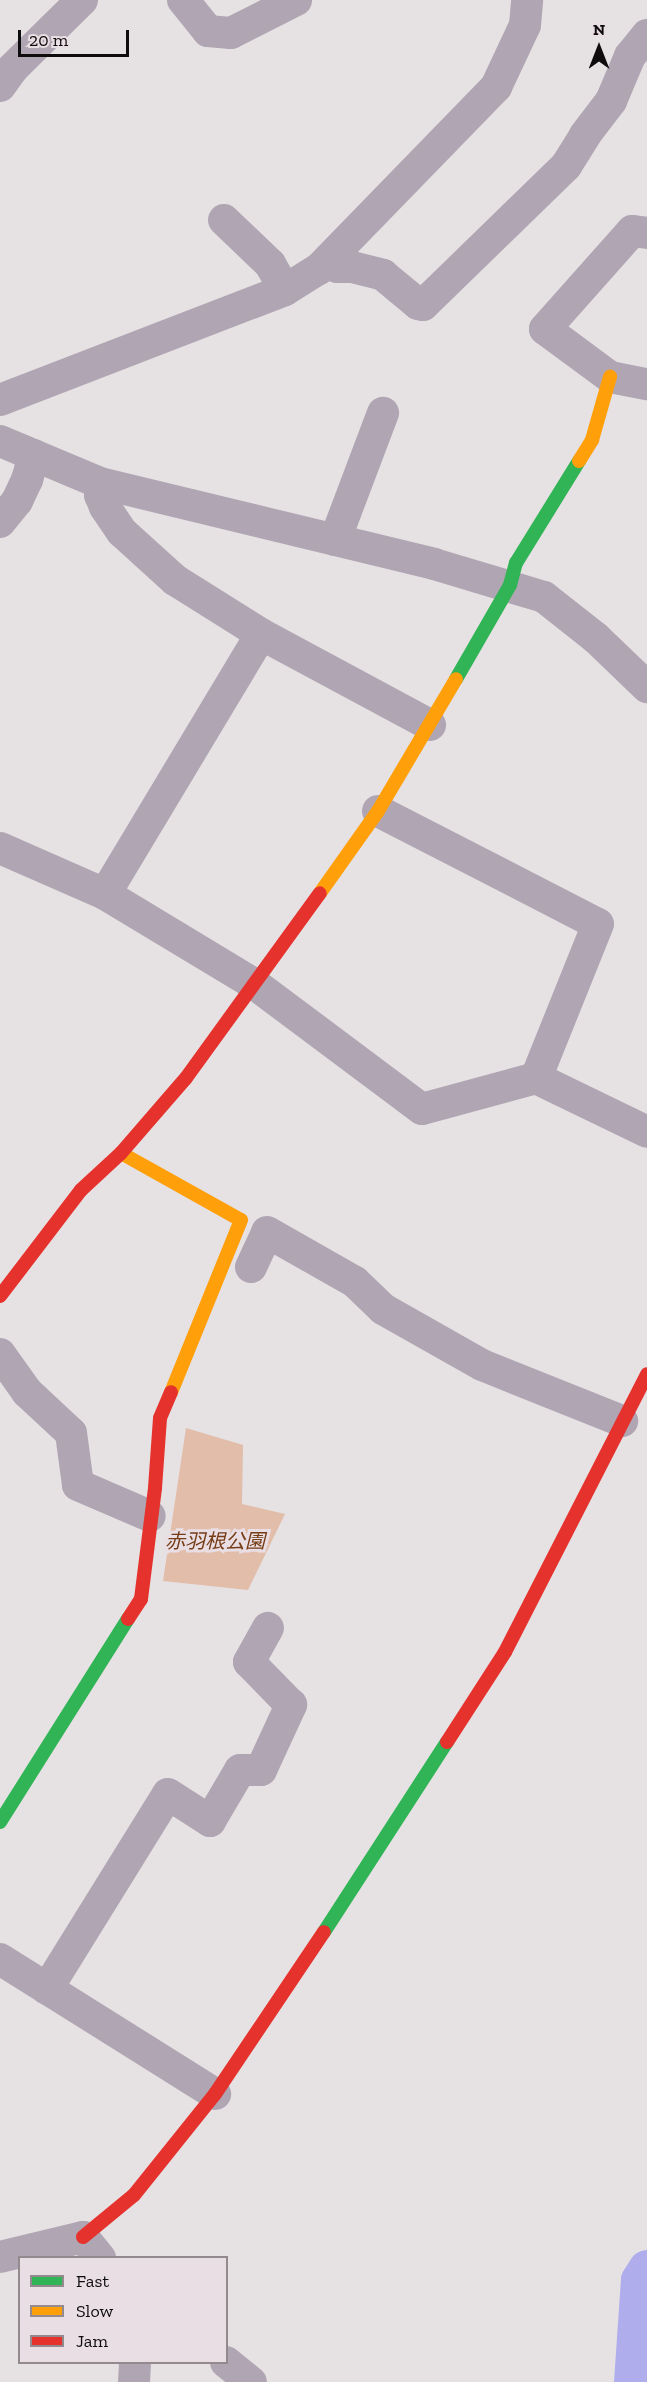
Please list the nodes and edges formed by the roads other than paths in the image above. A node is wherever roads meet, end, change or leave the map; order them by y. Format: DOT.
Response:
graph roads {
  1 [pos="82,0"];
  2 [pos="183,0"];
  3 [pos="296,0"];
  4 [pos="527,0"];
  5 [pos="647,35"];
  6 [pos="0,86"];
  7 [pos="224,220"];
  8 [pos="647,234"];
  9 [pos="329,259"];
  10 [pos="285,290"];
  11 [pos="610,378"];
  12 [pos="647,384"];
  13 [pos="0,400"];
  14 [pos="383,413"];
  15 [pos="12,453"];
  16 [pos="100,483"];
  17 [pos="0,522"];
  18 [pos="336,540"];
  19 [pos="510,585"];
  20 [pos="261,634"];
  21 [pos="647,687"];
  22 [pos="430,725"];
  23 [pos="378,811"];
  24 [pos="0,848"];
  25 [pos="105,894"];
  26 [pos="256,985"];
  27 [pos="536,1078"];
  28 [pos="647,1132"];
  29 [pos="121,1153"];
  30 [pos="251,1267"];
  31 [pos="0,1296"];
  32 [pos="0,1354"];
  33 [pos="647,1374"];
  34 [pos="622,1421"];
  35 [pos="150,1516"];
  36 [pos="268,1628"];
  37 [pos="0,1822"];
  38 [pos="0,1959"];
  39 [pos="47,1989"];
  40 [pos="215,2094"];
  41 [pos="92,2247"];
  42 [pos="0,2257"];
  43 [pos="135,2364"];
  44 [pos="228,2364"];
  45 [pos="134,2382"];
  46 [pos="251,2382"];
  1 -- 6 [label="street"];
  2 -- 3 [label="street"];
  4 -- 9 [label="street"];
  5 -- 9 [label="street"];
  7 -- 10 [label="street"];
  8 -- 11 [label="street"];
  9 -- 10 [label="street"];
  10 -- 13 [label="street"];
  11 -- 12 [label="street"];
  11 -- 19 [label="street"];
  14 -- 18 [label="street"];
  15 -- 16 [label="street"];
  15 -- 17 [label="street"];
  16 -- 18 [label="street"];
  16 -- 20 [label="street"];
  18 -- 19 [label="street"];
  19 -- 21 [label="street"];
  19 -- 22 [label="street"];
  20 -- 22 [label="street"];
  20 -- 25 [label="street"];
  22 -- 23 [label="street"];
  23 -- 26 [label="street"];
  23 -- 27 [label="street"];
  24 -- 25 [label="street"];
  25 -- 26 [label="street"];
  26 -- 27 [label="street"];
  26 -- 29 [label="street"];
  27 -- 28 [label="street"];
  29 -- 31 [label="street"];
  29 -- 35 [label="street"];
  30 -- 34 [label="street"];
  32 -- 35 [label="street"];
  33 -- 34 [label="street"];
  34 -- 40 [label="street"];
  35 -- 37 [label="street"];
  36 -- 39 [label="street"];
  38 -- 39 [label="street"];
  39 -- 40 [label="street"];
  40 -- 41 [label="street"];
  41 -- 42 [label="street"];
  43 -- 45 [label="street"];
  44 -- 46 [label="street"];
}
